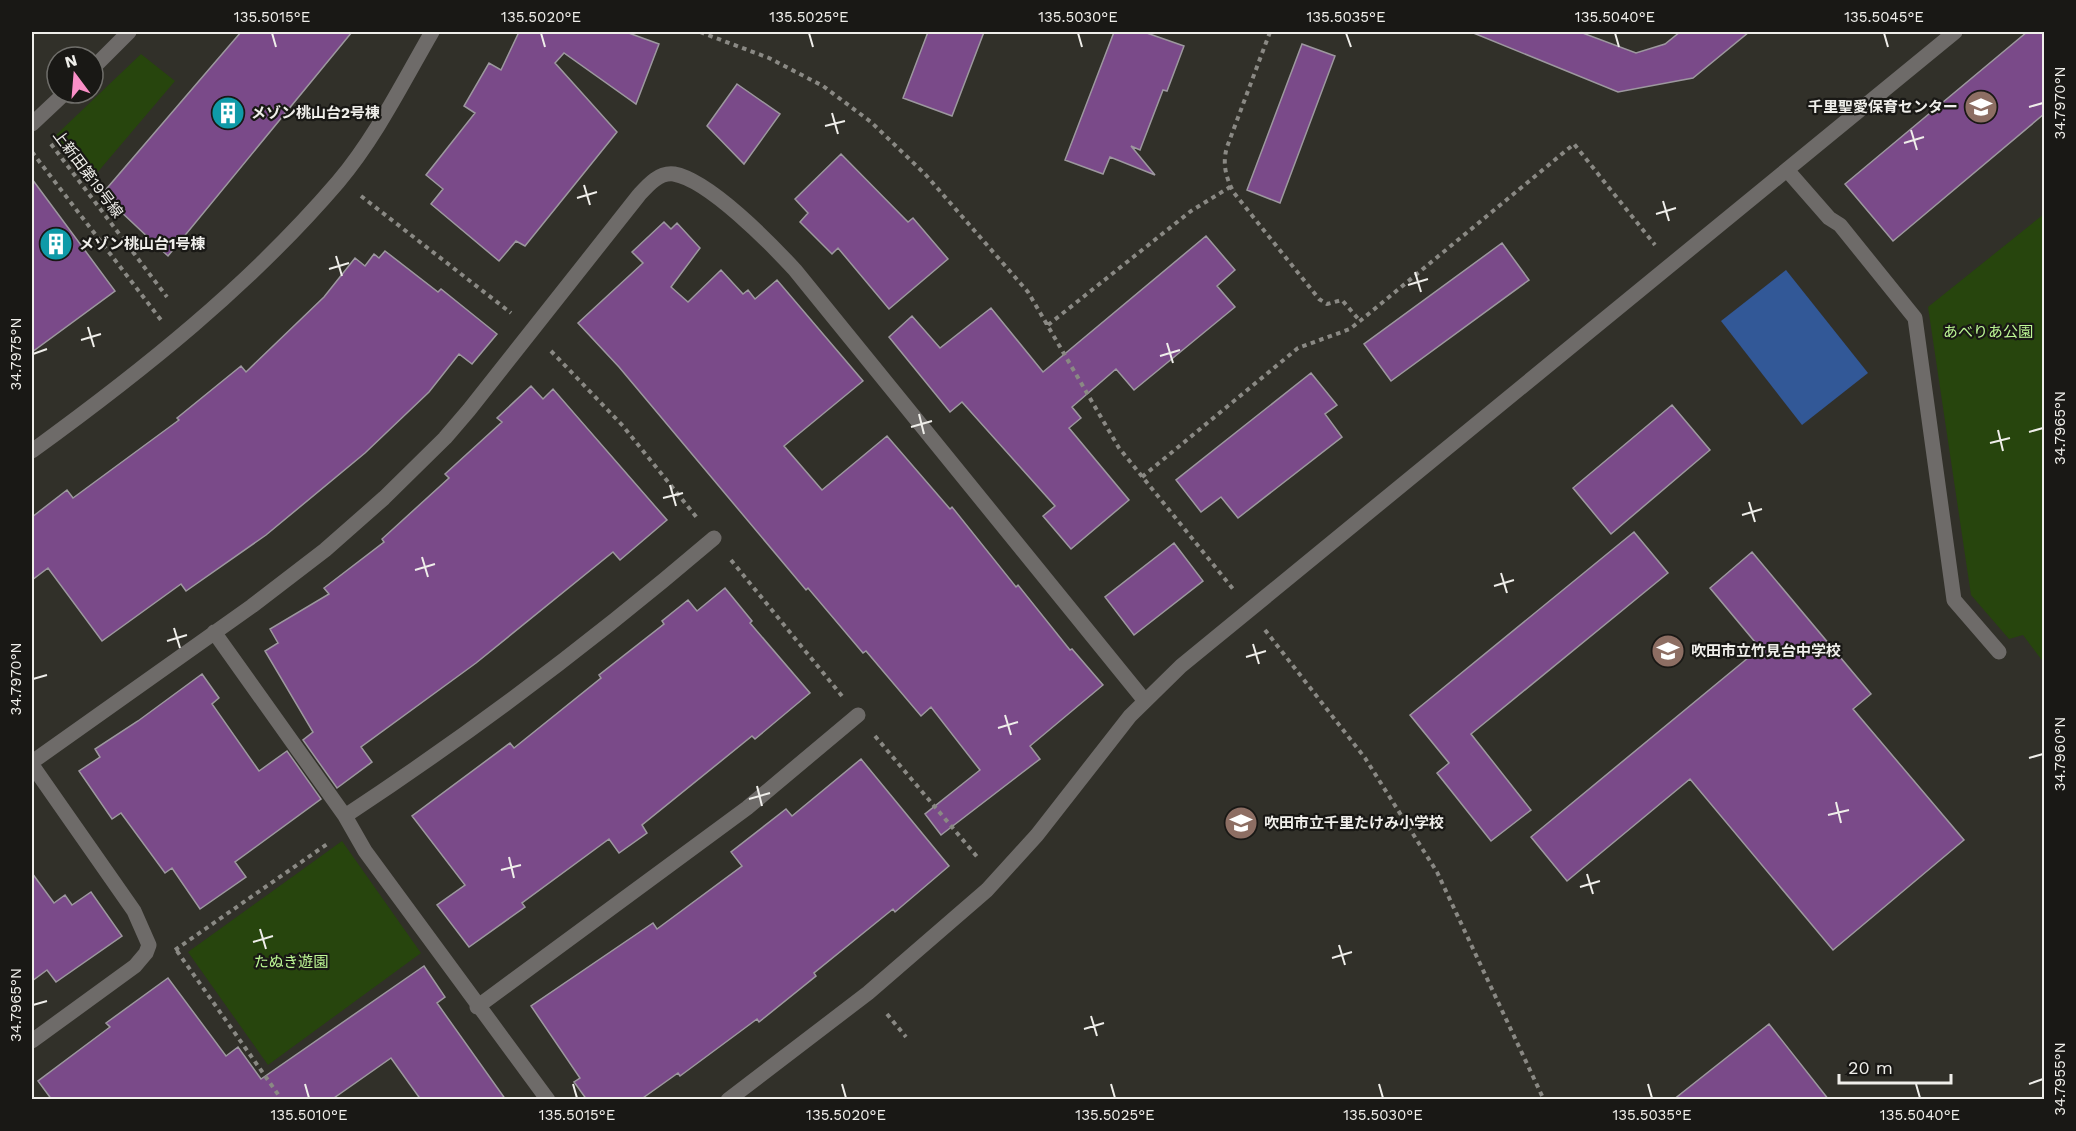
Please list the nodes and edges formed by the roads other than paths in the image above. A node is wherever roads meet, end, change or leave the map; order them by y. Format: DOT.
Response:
graph roads {
  1 [pos="129,32"];
  2 [pos="432,32"];
  3 [pos="1955,32"];
  4 [pos="105,56"];
  5 [pos="52,105"];
  6 [pos="32,123"];
  7 [pos="1787,170"];
  8 [pos="32,451"];
  9 [pos="714,538"];
  10 [pos="214,632"];
  11 [pos="1999,652"];
  12 [pos="1145,701"];
  13 [pos="858,715"];
  14 [pos="32,764"];
  15 [pos="345,816"];
  16 [pos="477,1008"];
  17 [pos="32,1041"];
  18 [pos="548,1100"];
  19 [pos="728,1100"];
  1 -- 4 [label="street"];
  2 -- 8 [label="street"];
  3 -- 7 [label="street"];
  5 -- 6 [label="street"];
  7 -- 11 [label="street"];
  7 -- 12 [label="street"];
  9 -- 15 [label="street"];
  10 -- 12 [label="street"];
  10 -- 14 [label="street"];
  10 -- 15 [label="street"];
  12 -- 19 [label="street"];
  13 -- 16 [label="street"];
  14 -- 17 [label="street"];
  15 -- 16 [label="street"];
  16 -- 18 [label="street"];
}
